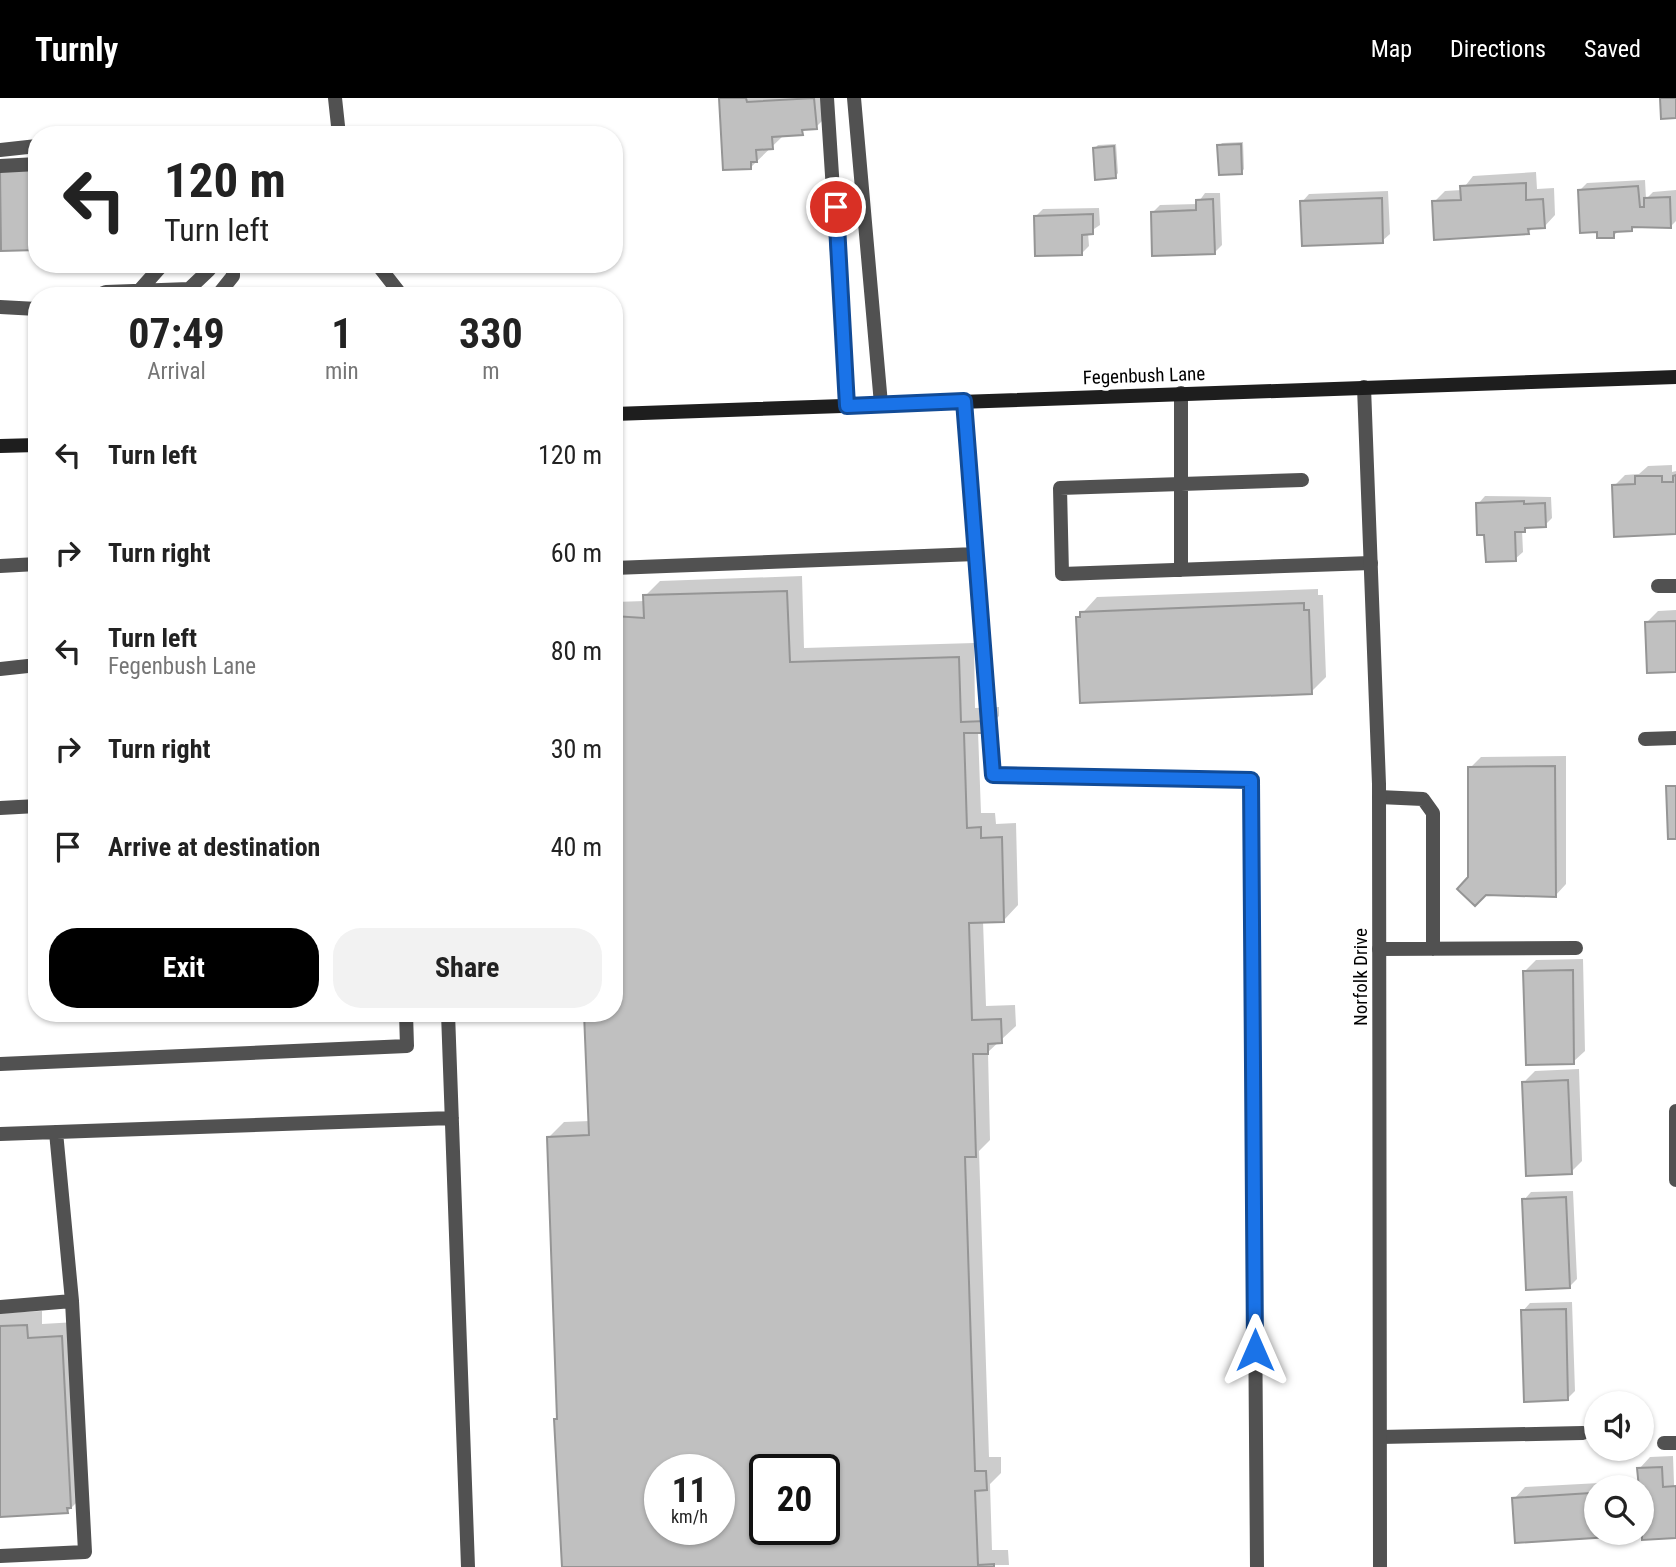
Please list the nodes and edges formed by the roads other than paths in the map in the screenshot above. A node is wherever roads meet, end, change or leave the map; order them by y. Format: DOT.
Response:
graph roads {
  1 [pos="335,98"];
  2 [pos="827,98"];
  3 [pos="854,98"];
  4 [pos="338,126"];
  5 [pos="28,147"];
  6 [pos="0,150"];
  7 [pos="28,164"];
  8 [pos="0,166"];
  9 [pos="155,273"];
  10 [pos="206,273"];
  11 [pos="384,273"];
  12 [pos="143,287"];
  13 [pos="191,287"];
  14 [pos="395,287"];
  15 [pos="0,307"];
  16 [pos="28,309"];
  17 [pos="1676,377"];
  18 [pos="1364,387"];
  19 [pos="1181,393"];
  20 [pos="964,401"];
  21 [pos="881,404"];
  22 [pos="847,406"];
  23 [pos="623,414"];
  24 [pos="0,446"];
  25 [pos="28,446"];
  26 [pos="1302,480"];
  27 [pos="1182,484"];
  28 [pos="976,555"];
  29 [pos="1371,563"];
  30 [pos="28,564"];
  31 [pos="0,566"];
  32 [pos="623,568"];
  33 [pos="1181,570"];
  34 [pos="1658,586"];
  35 [pos="1676,586"];
  36 [pos="28,666"];
  37 [pos="0,668"];
  38 [pos="1676,738"];
  39 [pos="1645,739"];
  40 [pos="1379,797"];
  41 [pos="28,806"];
  42 [pos="0,807"];
  43 [pos="1576,948"];
  44 [pos="1379,949"];
  45 [pos="1433,949"];
  46 [pos="406,1022"];
  47 [pos="448,1022"];
  48 [pos="0,1064"];
  49 [pos="1676,1111"];
  50 [pos="452,1118"];
  51 [pos="56,1132"];
  52 [pos="0,1134"];
  53 [pos="1676,1180"];
  54 [pos="72,1301"];
  55 [pos="0,1307"];
  56 [pos="1583,1433"];
  57 [pos="1380,1437"];
  58 [pos="0,1556"];
  59 [pos="468,1567"];
  60 [pos="1257,1567"];
  61 [pos="1380,1567"];
  1 -- 4 [label="street"];
  2 -- 22 [label="street"];
  3 -- 21 [label="street"];
  5 -- 6 [label="street"];
  7 -- 8 [label="street"];
  9 -- 12 [label="street"];
  10 -- 13 [label="street"];
  11 -- 14 [label="street"];
  15 -- 16 [label="street"];
  17 -- 18 [label="main road, Fegenbush Lane"];
  18 -- 19 [label="main road, Fegenbush Lane"];
  18 -- 29 [label="street, Norfolk Drive"];
  19 -- 20 [label="main road, Fegenbush Lane"];
  19 -- 27 [label="street"];
  20 -- 21 [label="main road, Fegenbush Lane"];
  20 -- 28 [label="street"];
  21 -- 22 [label="main road, Fegenbush Lane"];
  22 -- 23 [label="main road, Fegenbush Lane"];
  24 -- 25 [label="main road"];
  26 -- 27 [label="street"];
  27 -- 33 [label="street"];
  27 -- 33 [label="street"];
  28 -- 32 [label="street"];
  28 -- 60 [label="street"];
  29 -- 33 [label="street"];
  29 -- 40 [label="street, Norfolk Drive"];
  30 -- 31 [label="street"];
  34 -- 35 [label="street"];
  36 -- 37 [label="street"];
  38 -- 39 [label="street"];
  40 -- 44 [label="street, Norfolk Drive"];
  40 -- 45 [label="street"];
  41 -- 42 [label="street"];
  43 -- 45 [label="street"];
  44 -- 45 [label="street"];
  44 -- 57 [label="street, Norfolk Drive"];
  46 -- 48 [label="street"];
  47 -- 50 [label="street"];
  49 -- 53 [label="street"];
  50 -- 51 [label="street"];
  50 -- 59 [label="street"];
  51 -- 52 [label="street"];
  51 -- 54 [label="street"];
  54 -- 55 [label="street"];
  54 -- 58 [label="street"];
  56 -- 57 [label="street"];
  57 -- 61 [label="street, Norfolk Drive"];
}
